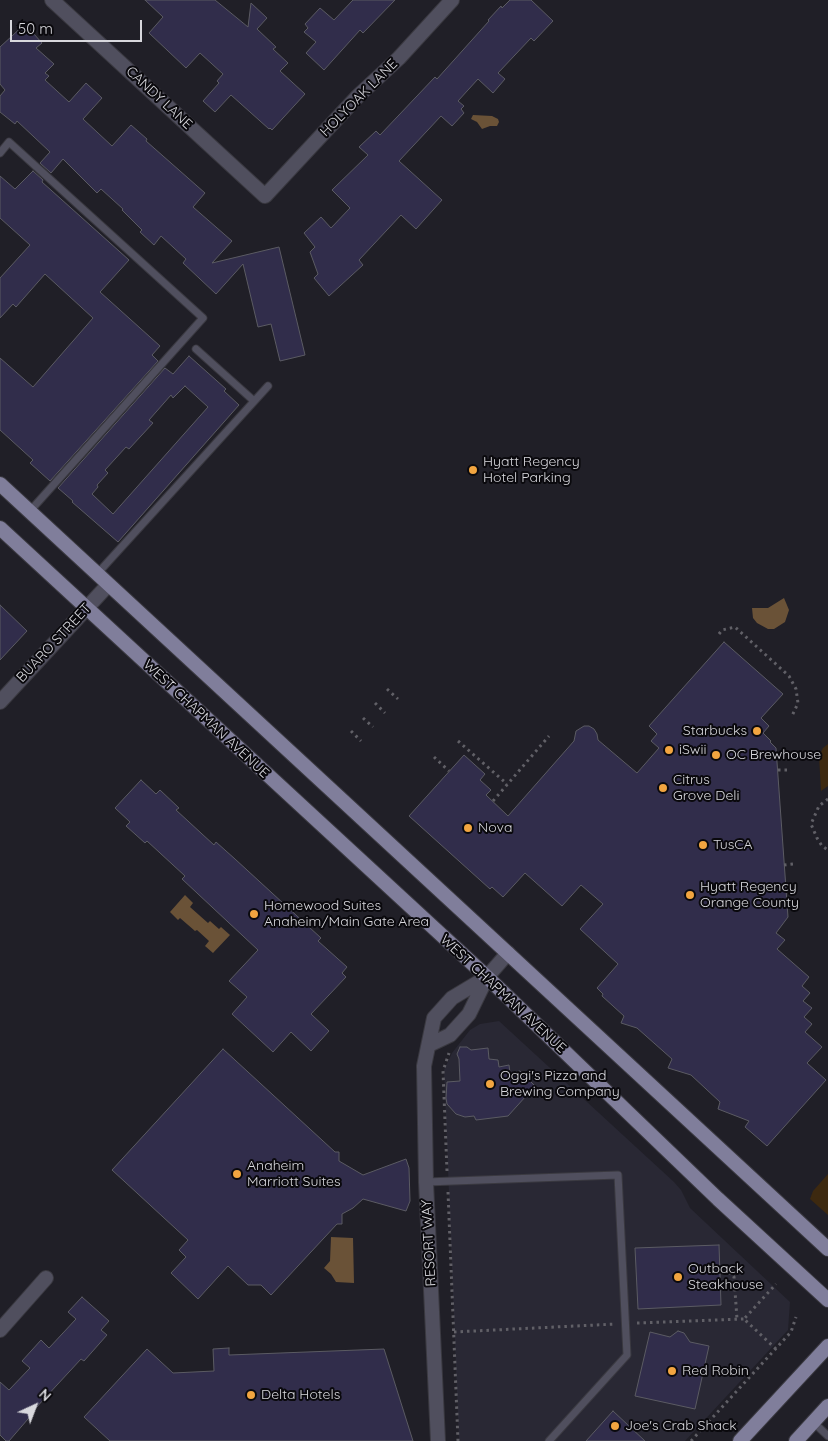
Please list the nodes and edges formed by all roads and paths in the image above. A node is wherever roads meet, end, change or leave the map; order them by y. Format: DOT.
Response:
graph roads {
  1 [pos="52,0"];
  2 [pos="452,0"];
  3 [pos="0,153"];
  4 [pos="265,196"];
  5 [pos="196,349"];
  6 [pos="268,386"];
  7 [pos="254,401"];
  8 [pos="0,484"];
  9 [pos="30,512"];
  10 [pos="0,528"];
  11 [pos="97,574"];
  12 [pos="108,585"];
  13 [pos="86,608"];
  14 [pos="719,634"];
  15 [pos="387,689"];
  16 [pos="398,699"];
  17 [pos="0,702"];
  18 [pos="375,703"];
  19 [pos="385,713"];
  20 [pos="792,716"];
  21 [pos="363,718"];
  22 [pos="373,727"];
  23 [pos="351,732"];
  24 [pos="549,736"];
  25 [pos="361,741"];
  26 [pos="458,741"];
  27 [pos="434,757"];
  28 [pos="778,770"];
  29 [pos="787,770"];
  30 [pos="450,771"];
  31 [pos="507,784"];
  32 [pos="828,799"];
  33 [pos="493,801"];
  34 [pos="828,850"];
  35 [pos="793,864"];
  36 [pos="784,865"];
  37 [pos="508,953"];
  38 [pos="486,977"];
  39 [pos="430,1046"];
  40 [pos="451,1050"];
  41 [pos="448,1181"];
  42 [pos="426,1182"];
  43 [pos="828,1249"];
  44 [pos="722,1273"];
  45 [pos="46,1278"];
  46 [pos="776,1284"];
  47 [pos="828,1300"];
  48 [pos="796,1317"];
  49 [pos="737,1319"];
  50 [pos="744,1319"];
  51 [pos="625,1324"];
  52 [pos="0,1330"];
  53 [pos="454,1332"];
  54 [pos="828,1346"];
  55 [pos="776,1348"];
  56 [pos="828,1406"];
  57 [pos="813,1422"];
  58 [pos="828,1436"];
  59 [pos="438,1441"];
  60 [pos="458,1441"];
  61 [pos="549,1441"];
  62 [pos="691,1441"];
  63 [pos="740,1441"];
  64 [pos="796,1441"];
  1 -- 4 [label="street, CANDY LANE"];
  2 -- 4 [label="street, HOLYOAK LANE"];
  3 -- 9 [label="lane"];
  5 -- 7 [label="lane"];
  6 -- 7 [label="lane"];
  7 -- 11 [label="lane"];
  8 -- 9 [label="main road"];
  9 -- 11 [label="main road"];
  10 -- 13 [label="main road, WEST CHAPMAN AVENUE"];
  11 -- 12 [label="main road"];
  12 -- 13 [label="street, BUARO STREET"];
  12 -- 37 [label="main road"];
  13 -- 17 [label="street, BUARO STREET"];
  13 -- 38 [label="main road, WEST CHAPMAN AVENUE"];
  14 -- 20 [label="path"];
  15 -- 16 [label="path"];
  18 -- 19 [label="path"];
  21 -- 22 [label="path"];
  23 -- 25 [label="path"];
  24 -- 31 [label="path"];
  26 -- 31 [label="path"];
  27 -- 30 [label="path"];
  28 -- 29 [label="path"];
  31 -- 33 [label="path"];
  32 -- 34 [label="path"];
  35 -- 36 [label="path"];
  37 -- 38 [label="street, RESORT WAY"];
  37 -- 43 [label="main road"];
  38 -- 39 [label="street, RESORT WAY"];
  38 -- 39 [label="street, RESORT WAY"];
  38 -- 47 [label="main road, WEST CHAPMAN AVENUE"];
  39 -- 42 [label="street, RESORT WAY"];
  40 -- 41 [label="path"];
  41 -- 42 [label="lane"];
  41 -- 51 [label="lane"];
  41 -- 53 [label="path"];
  42 -- 59 [label="street, RESORT WAY"];
  44 -- 49 [label="path"];
  45 -- 52 [label="street"];
  46 -- 50 [label="path"];
  48 -- 55 [label="path"];
  49 -- 50 [label="path"];
  49 -- 51 [label="path"];
  50 -- 55 [label="path"];
  51 -- 53 [label="path"];
  51 -- 61 [label="lane"];
  53 -- 60 [label="path"];
  54 -- 63 [label="main road"];
  55 -- 62 [label="path"];
  56 -- 57 [label="main road"];
  57 -- 58 [label="lane"];
  57 -- 64 [label="main road"];
}
